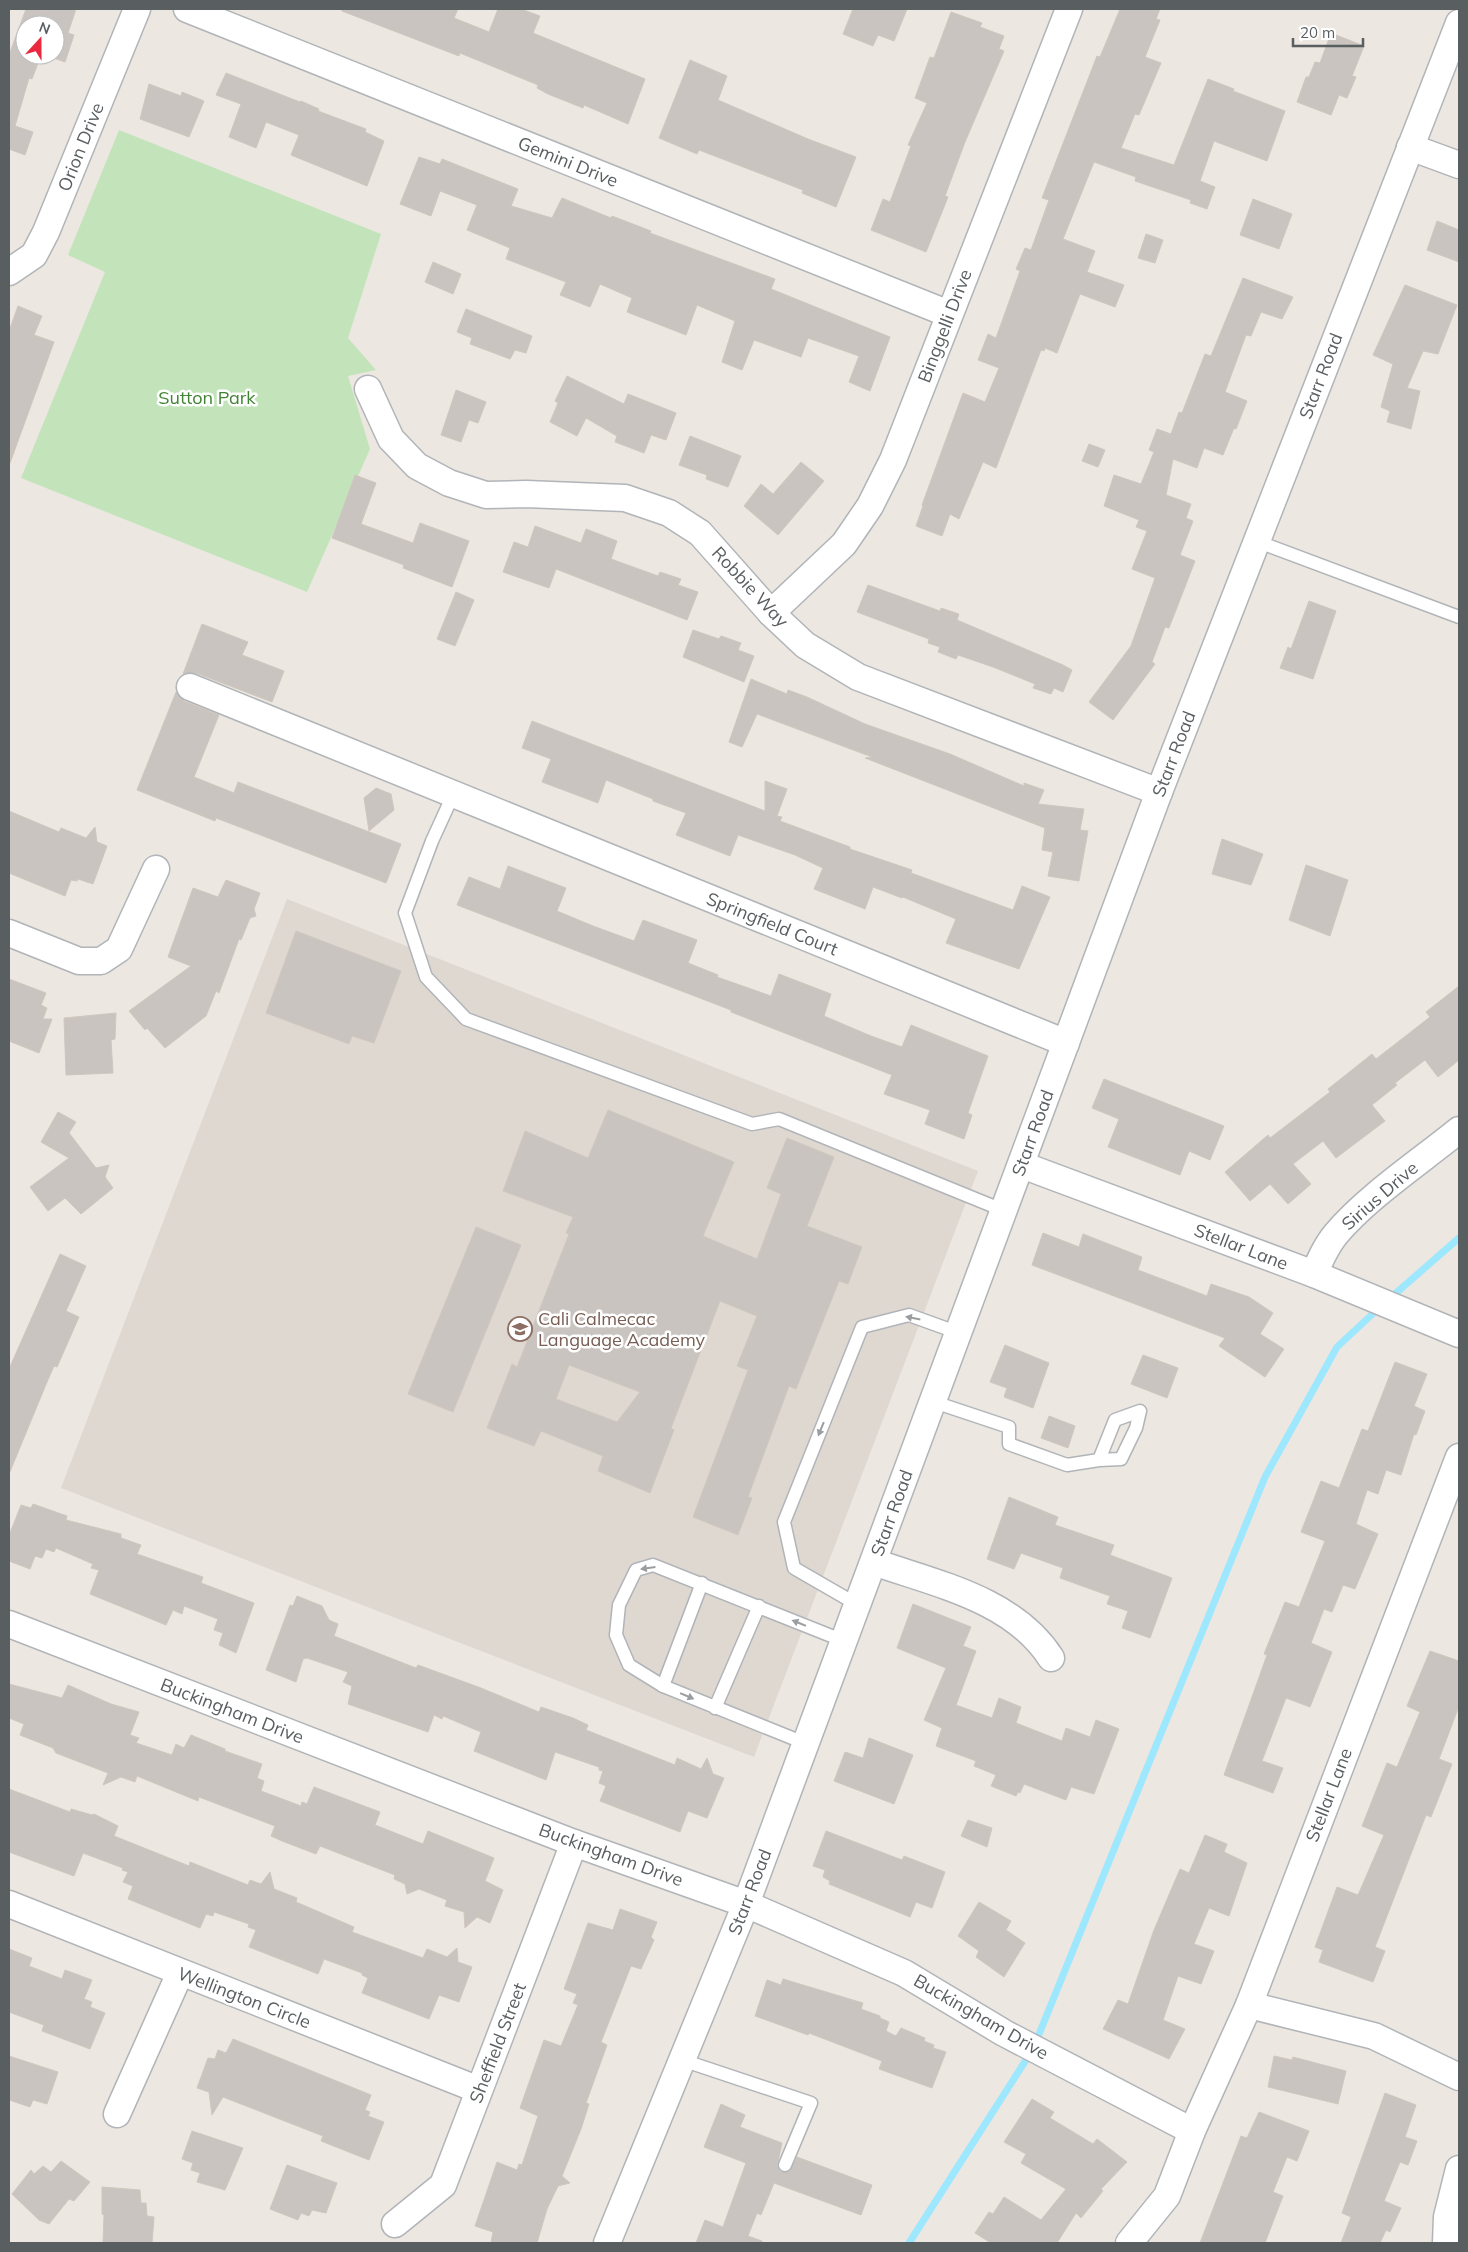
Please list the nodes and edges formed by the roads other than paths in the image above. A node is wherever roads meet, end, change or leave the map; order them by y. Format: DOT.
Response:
graph roads {
  1 [pos="137,9"];
  2 [pos="188,9"];
  3 [pos="1069,9"];
  4 [pos="1459,23"];
  5 [pos="1410,147"];
  6 [pos="1459,165"];
  7 [pos="9,272"];
  8 [pos="949,314"];
  9 [pos="368,389"];
  10 [pos="1256,541"];
  11 [pos="771,613"];
  12 [pos="1459,617"];
  13 [pos="190,688"];
  14 [pos="1159,792"];
  15 [pos="453,795"];
  16 [pos="156,869"];
  17 [pos="9,933"];
  18 [pos="1066,1043"];
  19 [pos="1459,1130"];
  20 [pos="1022,1165"];
  21 [pos="1005,1210"];
  22 [pos="1314,1274"];
  23 [pos="959,1332"];
  24 [pos="1459,1334"];
  25 [pos="934,1402"];
  26 [pos="1459,1457"];
  27 [pos="1099,1460"];
  28 [pos="874,1562"];
  29 [pos="702,1583"];
  30 [pos="858,1605"];
  31 [pos="758,1606"];
  32 [pos="9,1624"];
  33 [pos="844,1641"];
  34 [pos="1051,1658"];
  35 [pos="663,1686"];
  36 [pos="715,1708"];
  37 [pos="807,1744"];
  38 [pos="574,1844"];
  39 [pos="9,1904"];
  40 [pos="746,1904"];
  41 [pos="180,1973"];
  42 [pos="1249,2005"];
  43 [pos="682,2060"];
  44 [pos="1459,2077"];
  45 [pos="479,2090"];
  46 [pos="117,2114"];
  47 [pos="1192,2131"];
  48 [pos="785,2165"];
  49 [pos="1459,2169"];
  50 [pos="395,2224"];
  51 [pos="607,2243"];
  52 [pos="1129,2243"];
  53 [pos="1446,2243"];
  1 -- 7 [label="street, Orion Drive"];
  2 -- 8 [label="street, Gemini Drive"];
  3 -- 8 [label="street, Binggelli Drive"];
  4 -- 5 [label="street, Starr Road"];
  5 -- 6 [label="street"];
  5 -- 10 [label="street, Starr Road"];
  8 -- 11 [label="street, Binggelli Drive"];
  9 -- 11 [label="street, Robbie Way"];
  10 -- 12 [label="lane"];
  10 -- 14 [label="street, Starr Road"];
  11 -- 14 [label="street, Robbie Way"];
  13 -- 15 [label="street, Springfield Court"];
  14 -- 18 [label="street, Starr Road"];
  15 -- 18 [label="street, Springfield Court"];
  15 -- 21 [label="lane"];
  16 -- 17 [label="street"];
  18 -- 20 [label="street, Starr Road"];
  19 -- 22 [label="street, Sirius Drive"];
  20 -- 21 [label="street, Starr Road"];
  20 -- 22 [label="street, Stellar Lane"];
  21 -- 23 [label="street, Starr Road"];
  22 -- 24 [label="street, Stellar Lane"];
  23 -- 25 [label="street, Starr Road"];
  23 -- 30 [label="lane, one-way"];
  25 -- 27 [label="lane"];
  25 -- 28 [label="street, Starr Road"];
  26 -- 42 [label="street, Stellar Lane"];
  28 -- 30 [label="street, Starr Road"];
  28 -- 34 [label="street"];
  29 -- 31 [label="lane"];
  29 -- 35 [label="lane"];
  29 -- 35 [label="lane, one-way"];
  30 -- 33 [label="street, Starr Road"];
  33 -- 31 [label="lane, one-way"];
  31 -- 36 [label="lane"];
  32 -- 38 [label="street, Buckingham Drive"];
  33 -- 37 [label="street, Starr Road"];
  35 -- 36 [label="lane, one-way"];
  36 -- 37 [label="lane"];
  37 -- 40 [label="street, Starr Road"];
  38 -- 40 [label="street, Buckingham Drive"];
  38 -- 45 [label="street, Sheffield Street"];
  39 -- 41 [label="street, Wellington Circle"];
  40 -- 43 [label="street, Starr Road"];
  40 -- 47 [label="street, Buckingham Drive"];
  41 -- 45 [label="street, Wellington Circle"];
  41 -- 46 [label="street"];
  42 -- 44 [label="street"];
  42 -- 47 [label="street, Stellar Lane"];
  43 -- 48 [label="lane"];
  43 -- 51 [label="street, Starr Road"];
  45 -- 50 [label="street, Sheffield Street"];
  47 -- 52 [label="street, Stellar Lane"];
  49 -- 53 [label="street"];
}
